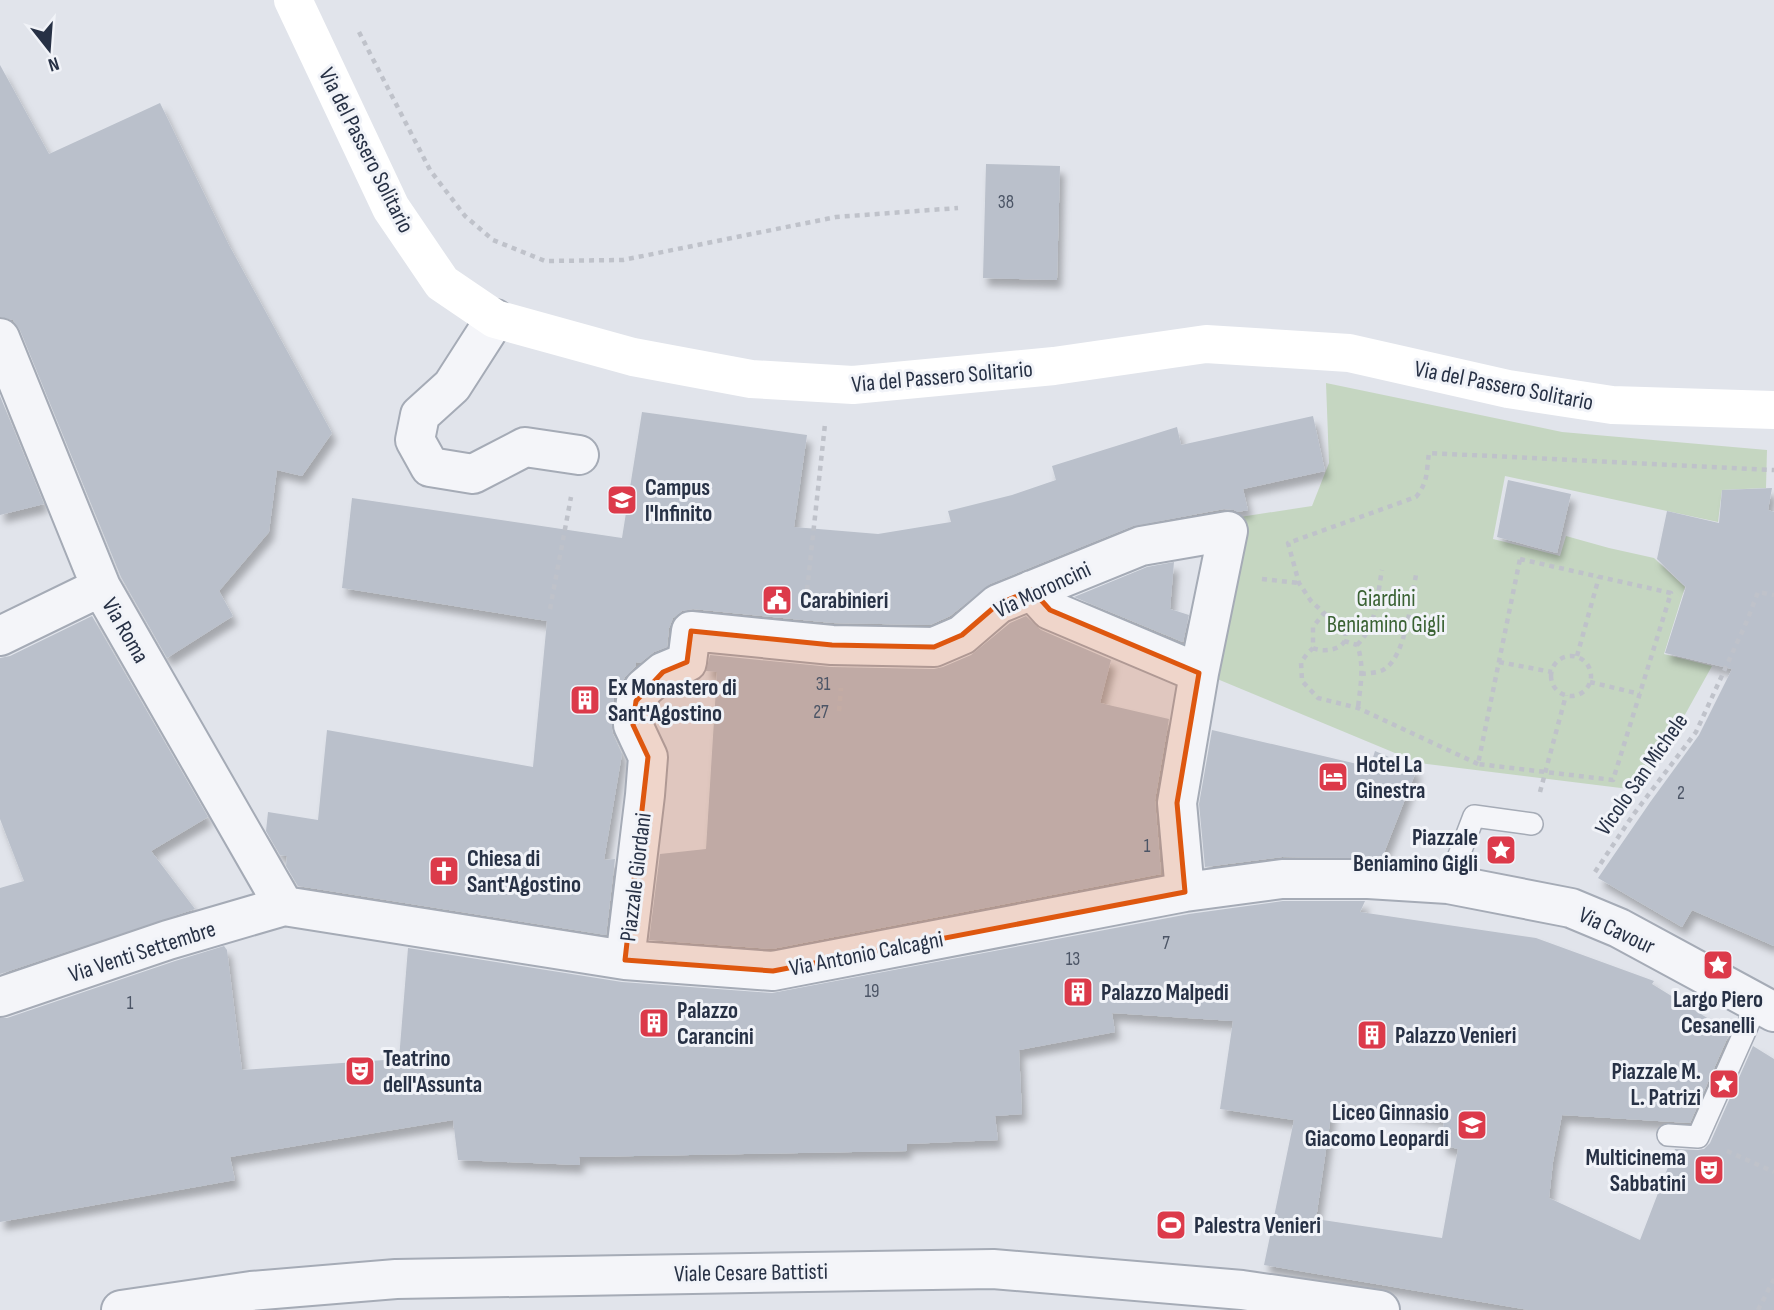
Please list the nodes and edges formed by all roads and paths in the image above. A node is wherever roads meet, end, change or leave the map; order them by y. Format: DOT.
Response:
graph roads {
  1 [pos="293,0"];
  2 [pos="355,24"];
  3 [pos="958,208"];
  4 [pos="495,319"];
  5 [pos="0,338"];
  6 [pos="829,383"];
  7 [pos="1774,410"];
  8 [pos="579,455"];
  9 [pos="1774,470"];
  10 [pos="1382,570"];
  11 [pos="1416,575"];
  12 [pos="1599,577"];
  13 [pos="102,587"];
  14 [pos="1032,590"];
  15 [pos="1774,595"];
  16 [pos="550,609"];
  17 [pos="1324,613"];
  18 [pos="0,636"];
  19 [pos="1344,641"];
  20 [pos="802,642"];
  21 [pos="1357,645"];
  22 [pos="1313,648"];
  23 [pos="1577,656"];
  24 [pos="1499,662"];
  25 [pos="1552,672"];
  26 [pos="1199,673"];
  27 [pos="1361,674"];
  28 [pos="1590,682"];
  29 [pos="1640,694"];
  30 [pos="1566,695"];
  31 [pos="1358,708"];
  32 [pos="1478,764"];
  33 [pos="1545,772"];
  34 [pos="645,795"];
  35 [pos="1532,824"];
  36 [pos="1448,884"];
  37 [pos="1185,892"];
  38 [pos="284,906"];
  39 [pos="1571,908"];
  40 [pos="625,960"];
  41 [pos="0,997"];
  42 [pos="1766,1007"];
  43 [pos="1668,1135"];
  44 [pos="1698,1137"];
  45 [pos="1774,1172"];
  46 [pos="1774,1279"];
  47 [pos="121,1310"];
  48 [pos="1380,1310"];
  49 [pos="1758,1310"];
  1 -- 4 [label="main road, Via del Passero Solitario"];
  2 -- 3 [label="path"];
  4 -- 6 [label="main road, Via del Passero Solitario"];
  4 -- 8 [label="street"];
  5 -- 13 [label="street, Via Roma"];
  6 -- 7 [label="main road, Via del Passero Solitario"];
  6 -- 20 [label="path"];
  8 -- 16 [label="path"];
  9 -- 17 [label="path"];
  10 -- 21 [label="path"];
  11 -- 27 [label="path"];
  12 -- 23 [label="path"];
  12 -- 24 [label="path"];
  12 -- 29 [label="path"];
  13 -- 18 [label="street"];
  13 -- 38 [label="street, Via Roma"];
  14 -- 20 [label="street, Via Moroncini"];
  14 -- 26 [label="street"];
  14 -- 26 [label="street, Via Moroncini"];
  15 -- 39 [label="path, Vicolo San Michele"];
  17 -- 19 [label="path"];
  17 -- 22 [label="path"];
  19 -- 21 [label="path"];
  19 -- 22 [label="path"];
  20 -- 34 [label="street, Via Moroncini"];
  21 -- 27 [label="path"];
  22 -- 31 [label="path"];
  23 -- 25 [label="path"];
  23 -- 28 [label="path"];
  24 -- 25 [label="path"];
  24 -- 32 [label="path"];
  25 -- 30 [label="path"];
  26 -- 37 [label="street, Via Moroncini"];
  27 -- 31 [label="path"];
  28 -- 29 [label="path"];
  28 -- 30 [label="path"];
  29 -- 33 [label="path"];
  30 -- 33 [label="path"];
  31 -- 32 [label="path"];
  32 -- 33 [label="path"];
  33 -- 35 [label="path"];
  34 -- 40 [label="street, Piazzale Giordani"];
  35 -- 36 [label="lane"];
  36 -- 37 [label="street, Via Antonio Calcagni"];
  36 -- 39 [label="street, Via Cavour"];
  37 -- 40 [label="street, Via Antonio Calcagni"];
  38 -- 40 [label="street, Via Antonio Calcagni"];
  38 -- 41 [label="street, Via Venti Settembre"];
  39 -- 42 [label="street, Via Cavour"];
  42 -- 44 [label="lane"];
  43 -- 44 [label="lane"];
  44 -- 45 [label="path"];
  46 -- 49 [label="path"];
  47 -- 48 [label="street, Viale Cesare Battisti"];
}
